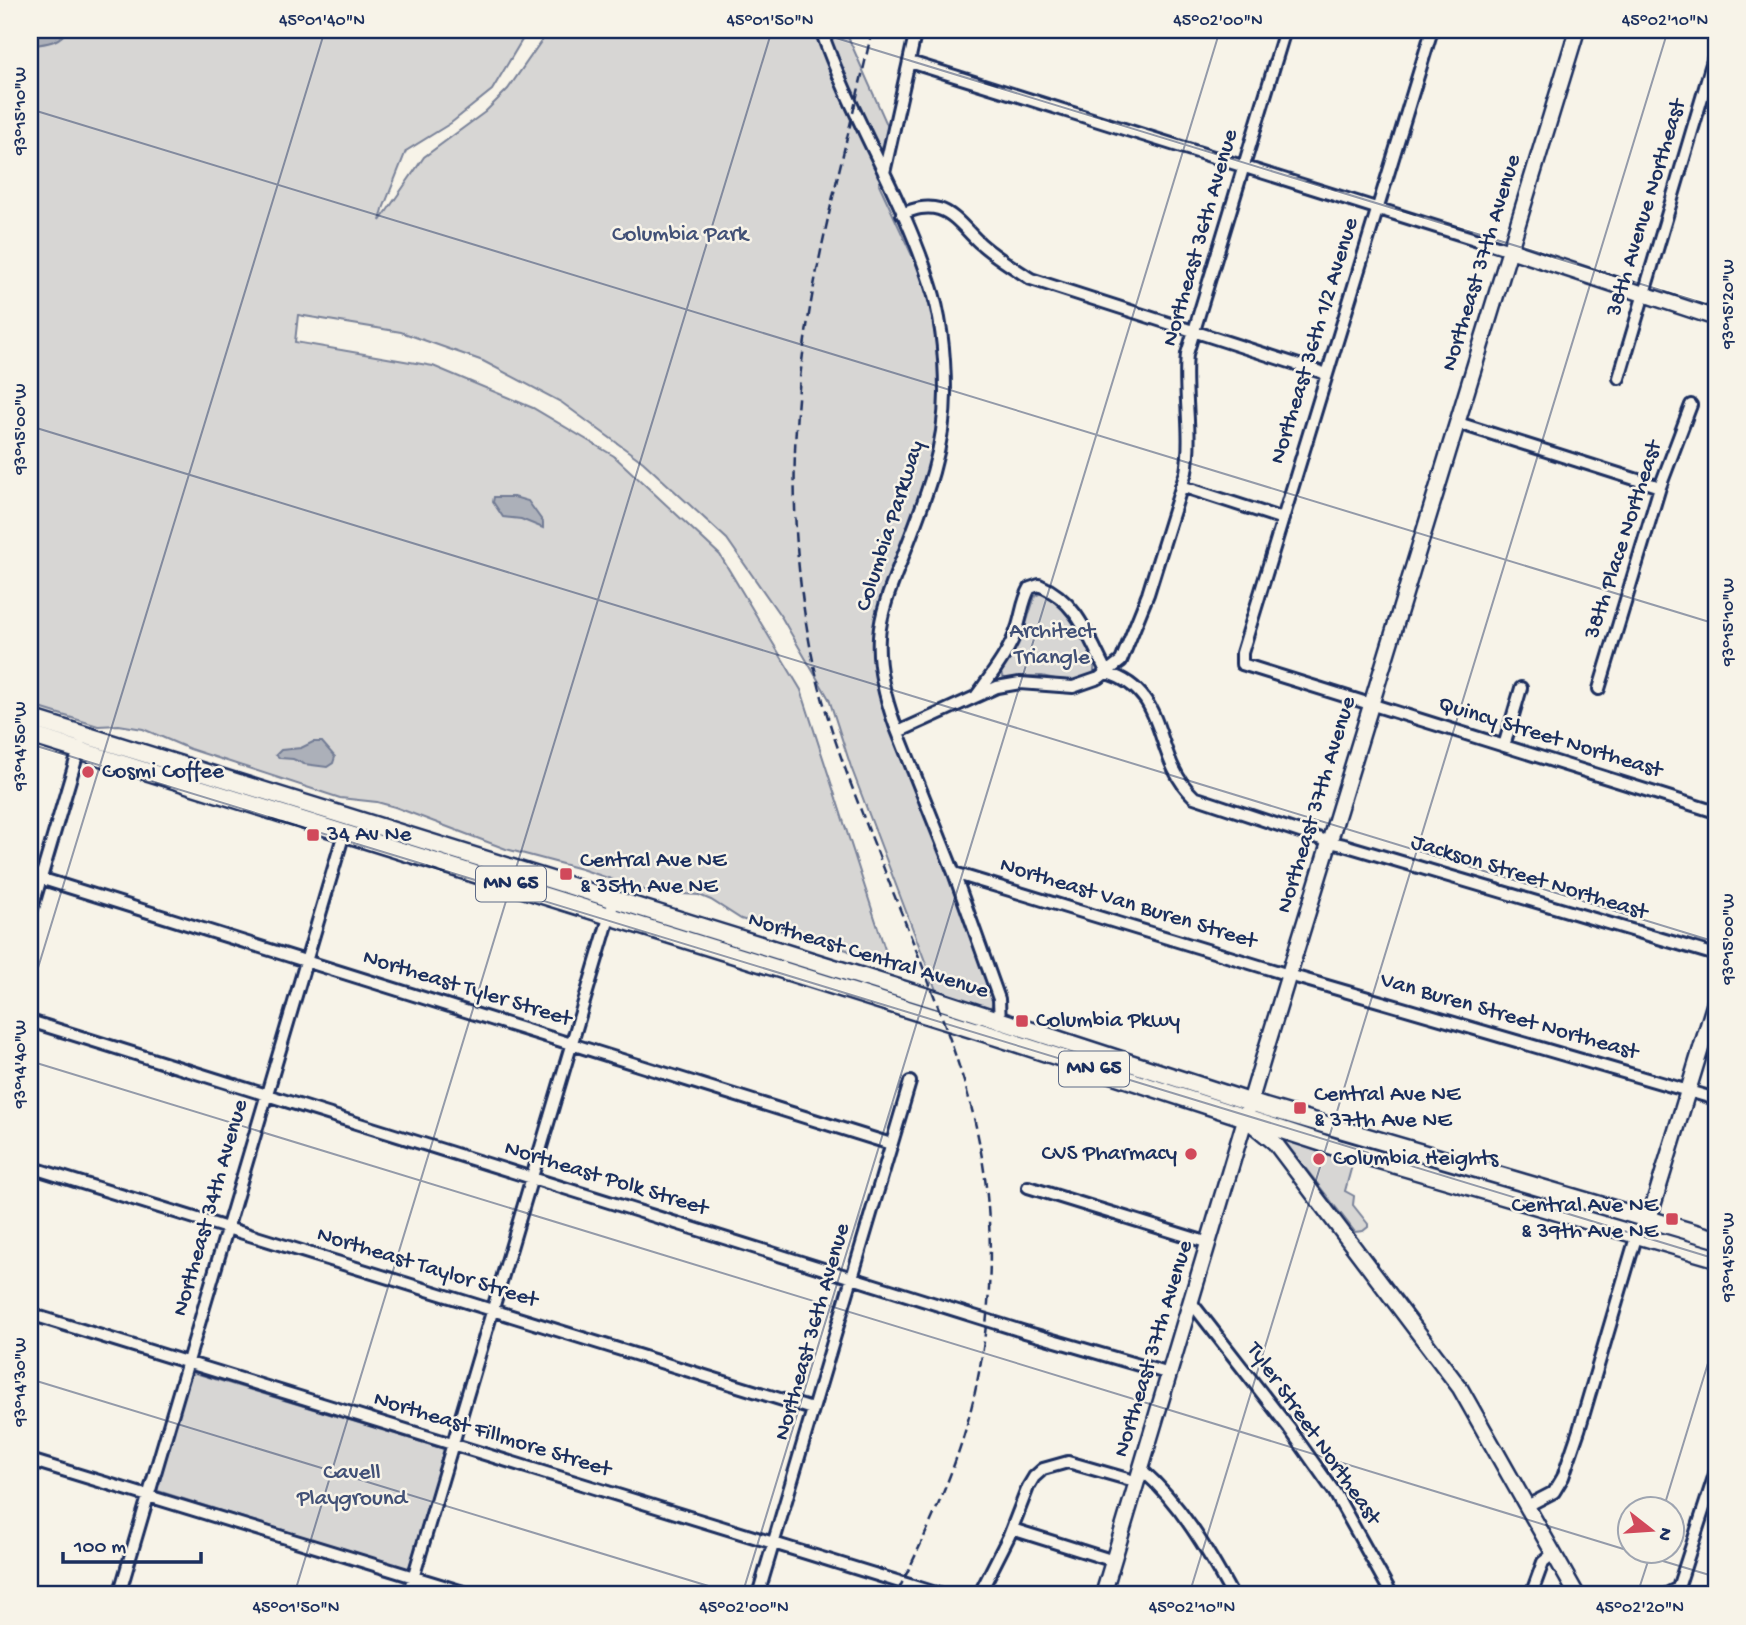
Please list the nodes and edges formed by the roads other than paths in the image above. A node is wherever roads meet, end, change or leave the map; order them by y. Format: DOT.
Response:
graph roads {
  1 [pos="821,30"];
  2 [pos="916,30"];
  3 [pos="1285,30"];
  4 [pos="1432,30"];
  5 [pos="1577,30"];
  6 [pos="1716,50"];
  7 [pos="910,62"];
  8 [pos="1244,166"];
  9 [pos="884,173"];
  10 [pos="1377,208"];
  11 [pos="902,214"];
  12 [pos="1510,250"];
  13 [pos="1644,293"];
  14 [pos="1716,318"];
  15 [pos="1194,332"];
  16 [pos="1327,374"];
  17 [pos="1619,378"];
  18 [pos="1691,405"];
  19 [pos="1458,423"];
  20 [pos="1181,486"];
  21 [pos="1660,487"];
  22 [pos="1283,519"];
  23 [pos="1242,664"];
  24 [pos="1107,673"];
  25 [pos="1521,688"];
  26 [pos="1599,689"];
  27 [pos="977,695"];
  28 [pos="1371,705"];
  29 [pos="30,718"];
  30 [pos="898,732"];
  31 [pos="30,735"];
  32 [pos="81,743"];
  33 [pos="1503,746"];
  34 [pos="1716,811"];
  35 [pos="345,832"];
  36 [pos="1330,842"];
  37 [pos="954,873"];
  38 [pos="35,876"];
  39 [pos="612,908"];
  40 [pos="30,915"];
  41 [pos="1716,955"];
  42 [pos="307,961"];
  43 [pos="1289,975"];
  44 [pos="1716,999"];
  45 [pos="30,1021"];
  46 [pos="999,1029"];
  47 [pos="571,1044"];
  48 [pos="910,1082"];
  49 [pos="1689,1091"];
  50 [pos="267,1095"];
  51 [pos="1716,1099"];
  52 [pos="1251,1102"];
  53 [pos="1246,1119"];
  54 [pos="891,1144"];
  55 [pos="1341,1149"];
  56 [pos="1412,1150"];
  57 [pos="1465,1165"];
  58 [pos="30,1167"];
  59 [pos="1401,1167"];
  60 [pos="532,1177"];
  61 [pos="1028,1187"];
  62 [pos="1649,1219"];
  63 [pos="227,1228"];
  64 [pos="1637,1234"];
  65 [pos="1716,1239"];
  66 [pos="1209,1243"];
  67 [pos="1716,1258"];
  68 [pos="850,1277"];
  69 [pos="1191,1302"];
  70 [pos="492,1311"];
  71 [pos="30,1314"];
  72 [pos="188,1363"];
  73 [pos="1170,1374"];
  74 [pos="812,1409"];
  75 [pos="452,1445"];
  76 [pos="30,1460"];
  77 [pos="1716,1471"];
  78 [pos="1140,1476"];
  79 [pos="148,1496"];
  80 [pos="1527,1506"];
  81 [pos="1012,1529"];
  82 [pos="773,1544"];
  83 [pos="1554,1553"];
  84 [pos="1114,1561"];
  85 [pos="413,1577"];
  86 [pos="118,1595"];
  87 [pos="408,1595"];
  88 [pos="473,1595"];
  89 [pos="758,1595"];
  90 [pos="942,1595"];
  91 [pos="979,1595"];
  92 [pos="1104,1595"];
  93 [pos="1232,1595"];
  94 [pos="1392,1595"];
  95 [pos="1531,1595"];
  96 [pos="1577,1595"];
  97 [pos="1665,1595"];
  1 -- 9 [label="street, Columbia Parkway"];
  2 -- 7 [label="street"];
  3 -- 8 [label="street, Northeast 36th Avenue"];
  4 -- 10 [label="street, Northeast 36th 1/2 Avenue"];
  5 -- 12 [label="street, Northeast 37th Avenue"];
  6 -- 13 [label="street, 38th Avenue Northeast"];
  7 -- 8 [label="street"];
  7 -- 9 [label="street"];
  8 -- 10 [label="street"];
  8 -- 15 [label="street, Northeast 36th Avenue"];
  9 -- 11 [label="street, Columbia Parkway"];
  10 -- 12 [label="street"];
  10 -- 16 [label="street, Northeast 36th 1/2 Avenue"];
  11 -- 15 [label="street"];
  11 -- 30 [label="street, Columbia Parkway"];
  12 -- 13 [label="street"];
  12 -- 19 [label="street, Northeast 37th Avenue"];
  13 -- 14 [label="street"];
  13 -- 17 [label="street, 38th Avenue Northeast"];
  15 -- 16 [label="street"];
  15 -- 20 [label="street, Northeast 36th Avenue"];
  16 -- 22 [label="street, Northeast 36th 1/2 Avenue"];
  18 -- 21 [label="street, 38th Place Northeast"];
  19 -- 21 [label="street"];
  19 -- 28 [label="street, Northeast 37th Avenue"];
  20 -- 22 [label="street"];
  20 -- 24 [label="street, Northeast 36th Avenue"];
  21 -- 26 [label="street, 38th Place Northeast"];
  22 -- 23 [label="street, Northeast 36th 1/2 Avenue"];
  23 -- 28 [label="street, Quincy Street Northeast"];
  24 -- 27 [label="street"];
  24 -- 27 [label="street"];
  24 -- 36 [label="street, Jackson Street Northeast"];
  25 -- 33 [label="street"];
  27 -- 30 [label="street"];
  28 -- 33 [label="street, Quincy Street Northeast"];
  28 -- 36 [label="street, Northeast 37th Avenue"];
  29 -- 32 [label="main road, Northeast Central Avenue / MN 65"];
  30 -- 37 [label="street, Columbia Parkway"];
  31 -- 32 [label="main road, Northeast Central Avenue / MN 65"];
  32 -- 35 [label="main road, Northeast Central Avenue / MN 65"];
  32 -- 38 [label="street"];
  32 -- 39 [label="main road, Northeast Central Avenue / MN 65"];
  33 -- 34 [label="street, Quincy Street Northeast"];
  35 -- 39 [label="main road, Northeast Central Avenue / MN 65"];
  35 -- 42 [label="street, Northeast 34th Avenue"];
  36 -- 41 [label="street, Jackson Street Northeast"];
  36 -- 43 [label="street, Northeast 37th Avenue"];
  37 -- 43 [label="street, Northeast Van Buren Street"];
  37 -- 46 [label="street, Columbia Parkway"];
  38 -- 40 [label="street"];
  38 -- 42 [label="street, Northeast Tyler Street"];
  39 -- 46 [label="main road, Northeast Central Avenue / MN 65"];
  39 -- 47 [label="street"];
  42 -- 47 [label="street, Northeast Tyler Street"];
  42 -- 50 [label="street, Northeast 34th Avenue"];
  43 -- 49 [label="street, Van Buren Street Northeast"];
  43 -- 52 [label="street, Northeast 37th Avenue"];
  44 -- 49 [label="street"];
  45 -- 50 [label="street, Northeast Polk Street"];
  46 -- 52 [label="main road, Northeast Central Avenue / MN 65"];
  46 -- 53 [label="main road, Northeast Central Avenue / MN 65"];
  47 -- 54 [label="street, Northeast Tyler Street"];
  47 -- 60 [label="street"];
  48 -- 54 [label="street, Northeast 36th Avenue"];
  49 -- 51 [label="street, Van Buren Street Northeast"];
  49 -- 62 [label="street"];
  50 -- 60 [label="street, Northeast Polk Street"];
  50 -- 63 [label="street, Northeast 34th Avenue"];
  52 -- 53 [label="street, Northeast 37th Avenue"];
  52 -- 56 [label="main road, MN 65"];
  53 -- 55 [label="main road, MN 65"];
  53 -- 66 [label="street, Northeast 37th Avenue"];
  53 -- 80 [label="street"];
  54 -- 68 [label="street, Northeast 36th Avenue"];
  55 -- 56 [label="main road"];
  55 -- 59 [label="main road, MN 65"];
  56 -- 57 [label="main road, MN 65"];
  57 -- 59 [label="main road"];
  57 -- 62 [label="main road, MN 65"];
  58 -- 63 [label="street, Northeast Taylor Street"];
  59 -- 64 [label="main road, MN 65"];
  60 -- 68 [label="street, Northeast Polk Street"];
  60 -- 70 [label="street"];
  61 -- 66 [label="street"];
  62 -- 64 [label="street"];
  62 -- 65 [label="main road, MN 65"];
  63 -- 70 [label="street, Northeast Taylor Street"];
  63 -- 72 [label="street, Northeast 34th Avenue"];
  64 -- 67 [label="main road, MN 65"];
  64 -- 80 [label="street"];
  66 -- 69 [label="street, Northeast 37th Avenue"];
  68 -- 73 [label="street, Northeast Polk Street"];
  68 -- 74 [label="street, Northeast 36th Avenue"];
  69 -- 73 [label="street, Northeast 37th Avenue"];
  69 -- 94 [label="street, Tyler Street Northeast"];
  70 -- 74 [label="street, Northeast Taylor Street"];
  70 -- 75 [label="street"];
  71 -- 72 [label="street, Northeast Fillmore Street"];
  72 -- 75 [label="street, Northeast Fillmore Street"];
  72 -- 79 [label="street, Northeast 34th Avenue"];
  73 -- 78 [label="street, Northeast 37th Avenue"];
  74 -- 82 [label="street, Northeast 36th Avenue"];
  75 -- 82 [label="street, Northeast Fillmore Street"];
  75 -- 85 [label="street"];
  76 -- 79 [label="street"];
  77 -- 97 [label="street"];
  78 -- 81 [label="street"];
  78 -- 84 [label="street, Northeast 37th Avenue"];
  78 -- 93 [label="street"];
  79 -- 85 [label="street"];
  79 -- 86 [label="street, Northeast 34th Avenue"];
  80 -- 83 [label="street"];
  81 -- 84 [label="street"];
  81 -- 91 [label="street"];
  82 -- 89 [label="street, Northeast 36th Avenue"];
  82 -- 90 [label="street, Northeast Fillmore Street"];
  83 -- 95 [label="street"];
  83 -- 96 [label="street"];
  84 -- 92 [label="street, Northeast 37th Avenue"];
  85 -- 87 [label="street"];
  85 -- 88 [label="street"];
}
